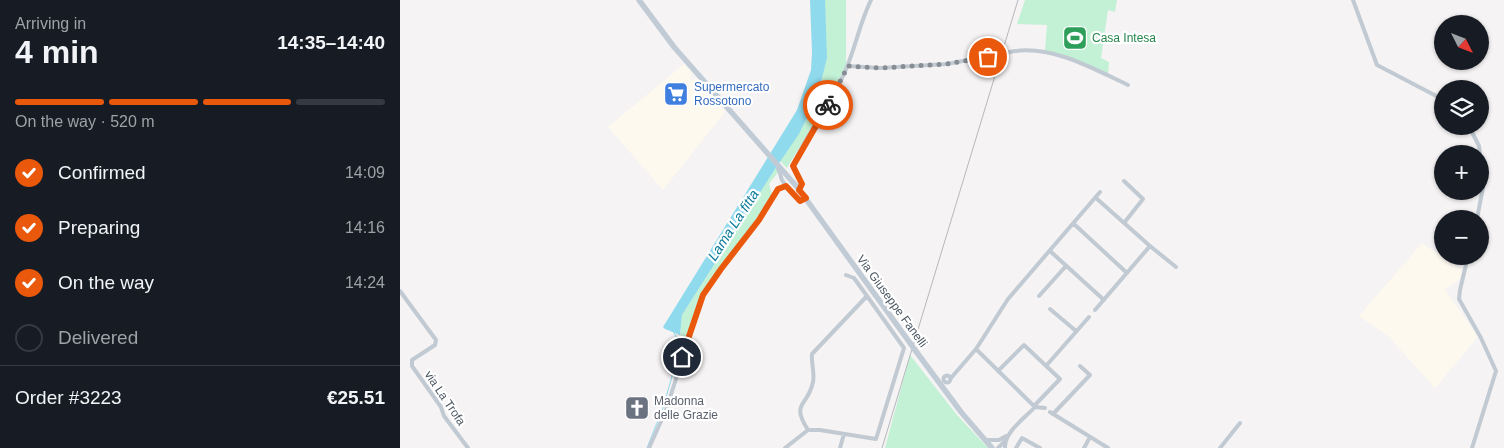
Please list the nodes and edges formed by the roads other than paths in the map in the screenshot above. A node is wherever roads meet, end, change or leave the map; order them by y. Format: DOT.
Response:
graph roads {
  1 [pos="639,0"];
  2 [pos="871,0"];
  3 [pos="1353,0"];
  4 [pos="848,66"];
  5 [pos="1128,85"];
  6 [pos="1434,96"];
  7 [pos="779,164"];
  8 [pos="1124,181"];
  9 [pos="789,188"];
  10 [pos="799,190"];
  11 [pos="1100,192"];
  12 [pos="806,198"];
  13 [pos="1096,198"];
  14 [pos="1124,223"];
  15 [pos="1074,224"];
  16 [pos="1150,246"];
  17 [pos="1050,252"];
  18 [pos="1466,265"];
  19 [pos="1066,266"];
  20 [pos="1176,267"];
  21 [pos="1127,273"];
  22 [pos="846,275"];
  23 [pos="400,291"];
  24 [pos="867,296"];
  25 [pos="1040,296"];
  26 [pos="1104,300"];
  27 [pos="1050,309"];
  28 [pos="1095,310"];
  29 [pos="1089,317"];
  30 [pos="1076,331"];
  31 [pos="976,349"];
  32 [pos="1046,366"];
  33 [pos="1080,366"];
  34 [pos="998,371"];
  35 [pos="950,378"];
  36 [pos="1034,406"];
  37 [pos="1045,408"];
  38 [pos="1240,423"];
  39 [pos="808,430"];
  40 [pos="844,434"];
  41 [pos="1008,435"];
  42 [pos="1090,437"];
  43 [pos="985,440"];
  44 [pos="999,440"];
  45 [pos="1005,441"];
  46 [pos="468,448"];
  47 [pos="649,448"];
  48 [pos="785,448"];
  49 [pos="840,448"];
  50 [pos="993,448"];
  51 [pos="998,448"];
  52 [pos="1005,448"];
  53 [pos="1016,448"];
  54 [pos="1040,448"];
  55 [pos="1084,448"];
  56 [pos="1108,448"];
  57 [pos="1220,448"];
  58 [pos="1472,448"];
  1 -- 7 [label="main road, Via Giuseppe Fanelli"];
  2 -- 4 [label="street"];
  3 -- 6 [label="street"];
  4 -- 5 [label="street"];
  4 -- 10 [label="street"];
  7 -- 9 [label="street"];
  7 -- 10 [label="main road, Via Giuseppe Fanelli"];
  8 -- 14 [label="street"];
  9 -- 12 [label="street"];
  9 -- 47 [label="street"];
  10 -- 12 [label="main road, Via Giuseppe Fanelli"];
  11 -- 13 [label="street"];
  12 -- 43 [label="main road, Via Giuseppe Fanelli, bridge"];
  13 -- 14 [label="street"];
  13 -- 15 [label="street"];
  13 -- 16 [label="street"];
  14 -- 16 [label="street"];
  15 -- 17 [label="street"];
  15 -- 21 [label="street"];
  16 -- 20 [label="street"];
  16 -- 21 [label="street"];
  17 -- 19 [label="street"];
  17 -- 31 [label="street"];
  18 -- 58 [label="street"];
  19 -- 25 [label="street"];
  19 -- 26 [label="street"];
  21 -- 26 [label="street"];
  22 -- 24 [label="street"];
  23 -- 46 [label="street, via La Trofa"];
  24 -- 39 [label="street"];
  24 -- 40 [label="street"];
  26 -- 28 [label="street"];
  27 -- 30 [label="street"];
  29 -- 30 [label="street"];
  30 -- 32 [label="street"];
  31 -- 34 [label="street"];
  31 -- 35 [label="street"];
  32 -- 34 [label="street"];
  32 -- 36 [label="street"];
  33 -- 42 [label="street"];
  34 -- 36 [label="street"];
  36 -- 37 [label="street"];
  36 -- 41 [label="street"];
  38 -- 57 [label="street"];
  39 -- 40 [label="street"];
  39 -- 48 [label="street"];
  40 -- 49 [label="street"];
  41 -- 44 [label="street"];
  41 -- 45 [label="street"];
  42 -- 55 [label="street"];
  42 -- 56 [label="street"];
  43 -- 44 [label="street"];
  43 -- 50 [label="main road, Via Giuseppe Fanelli"];
  44 -- 50 [label="street"];
  45 -- 51 [label="street"];
  45 -- 52 [label="street"];
  53 -- 54 [label="street"];
}
